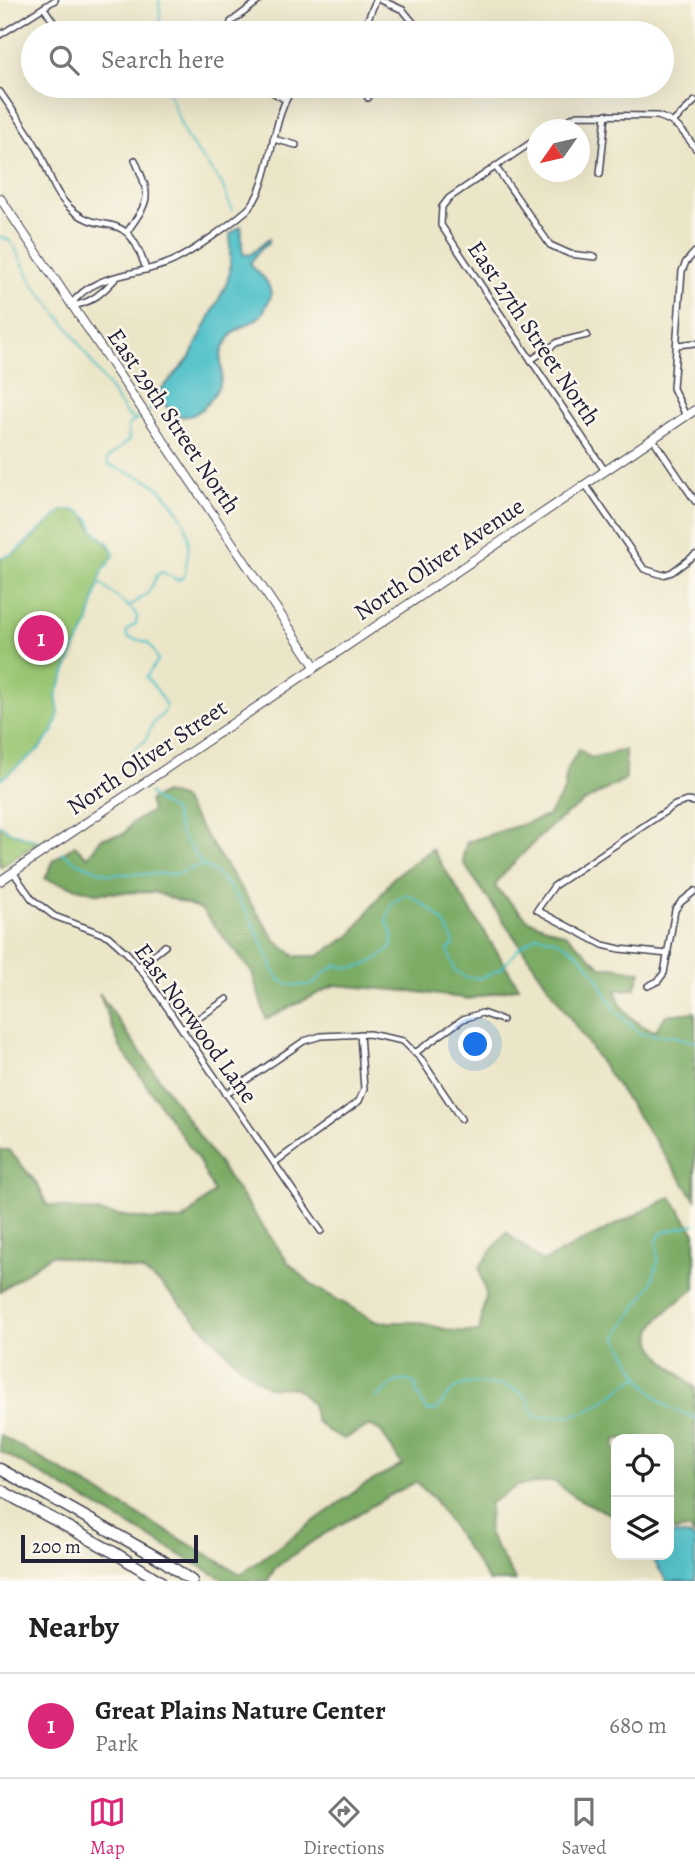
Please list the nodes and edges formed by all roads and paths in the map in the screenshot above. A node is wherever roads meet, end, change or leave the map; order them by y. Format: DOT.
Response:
graph roads {
  1 [pos="55,0"];
  2 [pos="260,0"];
  3 [pos="378,0"];
  4 [pos="44,8"];
  5 [pos="24,21"];
  6 [pos="53,21"];
  7 [pos="232,21"];
  8 [pos="368,21"];
  9 [pos="412,21"];
  10 [pos="21,23"];
  11 [pos="0,36"];
  12 [pos="0,92"];
  13 [pos="283,98"];
  14 [pos="286,100"];
  15 [pos="695,101"];
  16 [pos="606,114"];
  17 [pos="571,119"];
  18 [pos="673,122"];
  19 [pos="273,139"];
  20 [pos="296,145"];
  21 [pos="527,145"];
  22 [pos="695,148"];
  23 [pos="135,160"];
  24 [pos="495,166"];
  25 [pos="600,174"];
  26 [pos="0,198"];
  27 [pos="127,232"];
  28 [pos="695,252"];
  29 [pos="595,257"];
  30 [pos="146,270"];
  31 [pos="116,278"];
  32 [pos="71,305"];
  33 [pos="587,335"];
  34 [pos="695,343"];
  35 [pos="677,345"];
  36 [pos="531,360"];
  37 [pos="695,410"];
  38 [pos="687,416"];
  39 [pos="653,439"];
  40 [pos="605,471"];
  41 [pos="585,484"];
  42 [pos="695,500"];
  43 [pos="695,555"];
  44 [pos="315,666"];
  45 [pos="695,802"];
  46 [pos="13,872"];
  47 [pos="0,881"];
  48 [pos="695,891"];
  49 [pos="165,946"];
  50 [pos="668,954"];
  51 [pos="138,967"];
  52 [pos="648,986"];
  53 [pos="228,999"];
  54 [pos="502,1020"];
  55 [pos="181,1029"];
  56 [pos="360,1034"];
  57 [pos="415,1053"];
  58 [pos="226,1094"];
  59 [pos="461,1119"];
  60 [pos="274,1163"];
  61 [pos="321,1231"];
  62 [pos="0,1469"];
  63 [pos="0,1490"];
  64 [pos="160,1581"];
  65 [pos="192,1581"];
  1 -- 4 [label="street"];
  2 -- 7 [label="street"];
  3 -- 8 [label="street"];
  3 -- 9 [label="street"];
  4 -- 5 [label="street"];
  4 -- 6 [label="street"];
  10 -- 11 [label="street"];
  12 -- 27 [label="street"];
  13 -- 14 [label="street"];
  14 -- 19 [label="street"];
  15 -- 18 [label="street"];
  16 -- 17 [label="street"];
  16 -- 18 [label="street"];
  16 -- 25 [label="street"];
  18 -- 22 [label="street"];
  19 -- 20 [label="street"];
  19 -- 30 [label="street"];
  21 -- 24 [label="street"];
  23 -- 27 [label="street"];
  24 -- 29 [label="street"];
  24 -- 36 [label="street, East 27th Street North"];
  26 -- 32 [label="main road, East 29th Street North"];
  27 -- 30 [label="street"];
  28 -- 35 [label="street"];
  30 -- 31 [label="street"];
  31 -- 32 [label="street"];
  31 -- 32 [label="street"];
  32 -- 44 [label="main road, East 29th Street North"];
  33 -- 36 [label="street"];
  34 -- 35 [label="street"];
  35 -- 38 [label="street"];
  36 -- 40 [label="street, East 27th Street North"];
  37 -- 38 [label="main road"];
  38 -- 39 [label="main road"];
  39 -- 40 [label="main road"];
  39 -- 42 [label="street"];
  40 -- 41 [label="main road"];
  41 -- 43 [label="street"];
  41 -- 44 [label="main road, North Oliver Avenue"];
  44 -- 46 [label="main road, North Oliver Street"];
  45 -- 50 [label="street"];
  46 -- 47 [label="main road, North Oliver Street"];
  46 -- 51 [label="street, East Norwood Lane"];
  48 -- 50 [label="street"];
  49 -- 51 [label="street"];
  50 -- 52 [label="street"];
  51 -- 55 [label="street, East Norwood Lane"];
  53 -- 55 [label="street"];
  54 -- 57 [label="street"];
  55 -- 58 [label="street, East Norwood Lane"];
  56 -- 57 [label="street"];
  56 -- 58 [label="street"];
  56 -- 60 [label="street"];
  57 -- 59 [label="street"];
  58 -- 60 [label="street, East Norwood Lane"];
  60 -- 61 [label="street, East Norwood Lane"];
  62 -- 65 [label="highway"];
  63 -- 64 [label="highway"];
}
